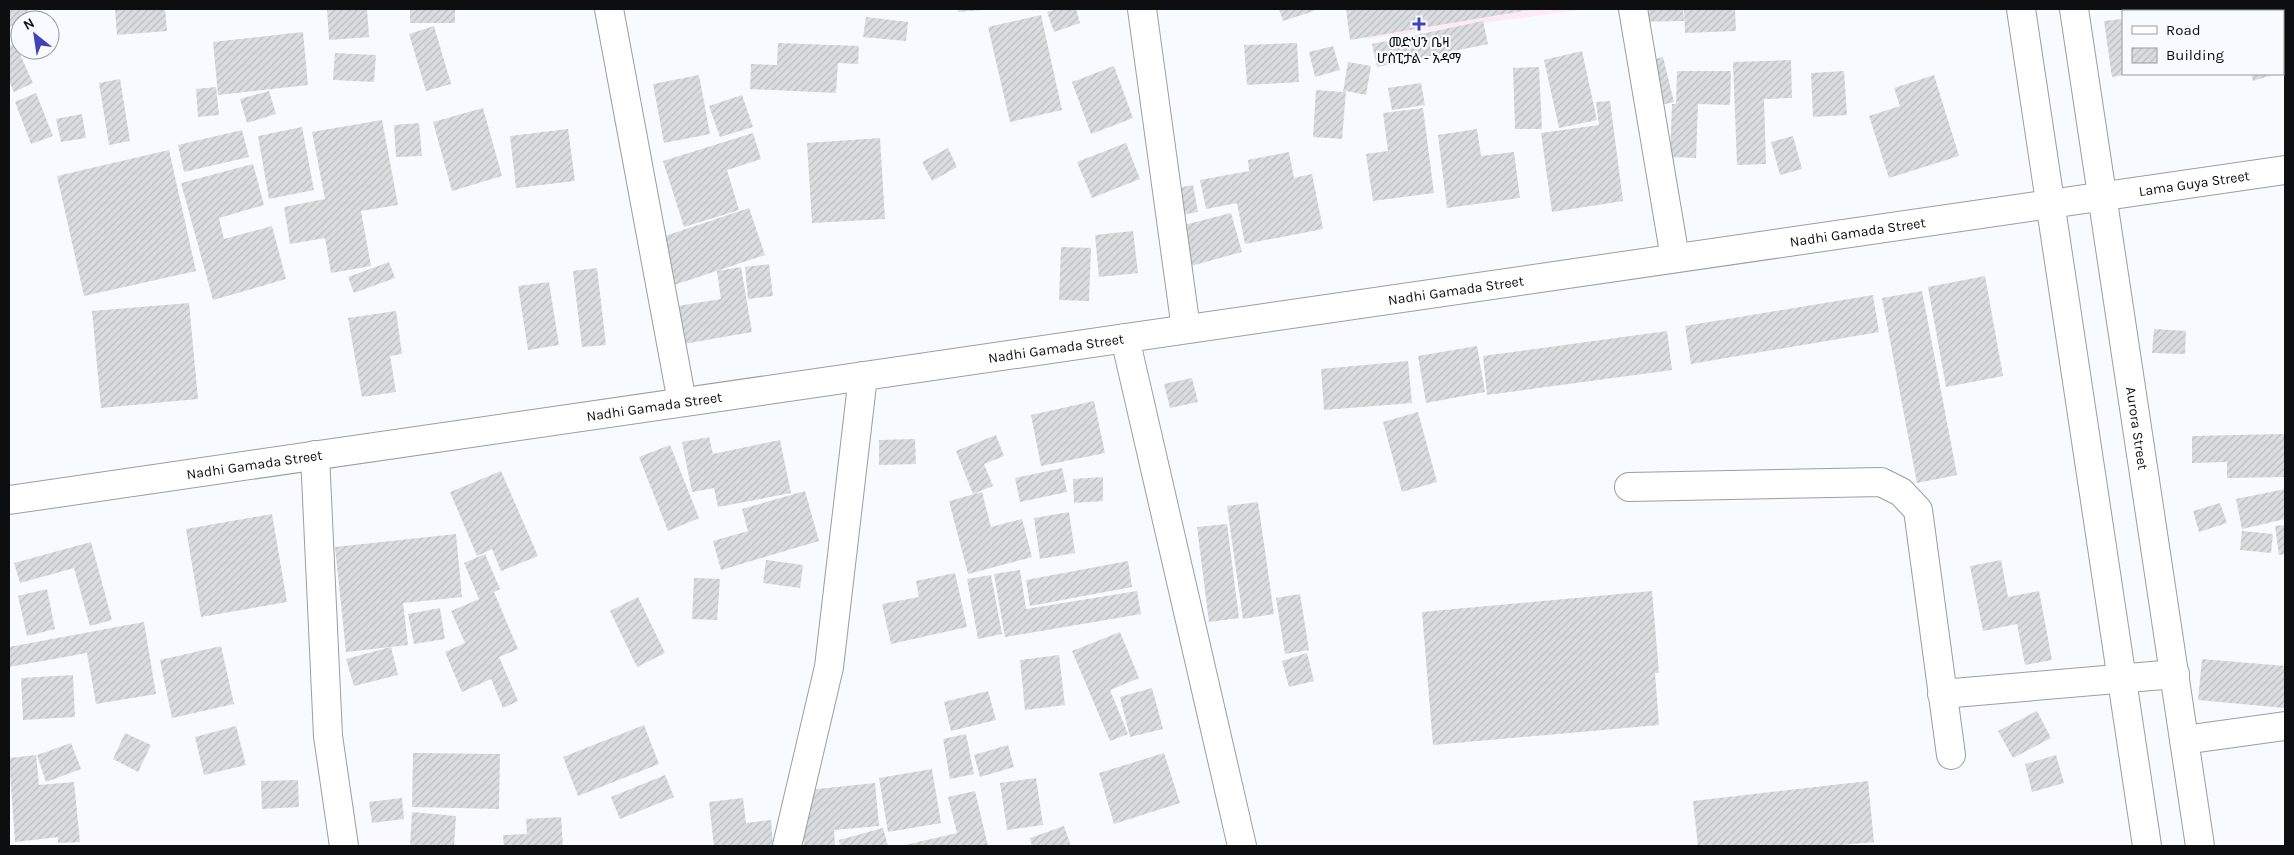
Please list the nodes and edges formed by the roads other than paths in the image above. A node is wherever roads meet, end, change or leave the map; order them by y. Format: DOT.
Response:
graph roads {
  1 [pos="609,9"];
  2 [pos="1142,9"];
  3 [pos="1633,9"];
  4 [pos="2021,9"];
  5 [pos="2074,9"];
  6 [pos="2285,170"];
  7 [pos="2102,197"];
  8 [pos="2050,204"];
  9 [pos="1675,258"];
  10 [pos="1186,329"];
  11 [pos="1125,338"];
  12 [pos="863,376"];
  13 [pos="682,402"];
  14 [pos="314,455"];
  15 [pos="1629,487"];
  16 [pos="9,500"];
  17 [pos="2175,674"];
  18 [pos="2122,678"];
  19 [pos="1942,694"];
  20 [pos="2285,726"];
  21 [pos="2184,740"];
  22 [pos="1951,755"];
  23 [pos="344,846"];
  24 [pos="787,846"];
  25 [pos="1242,846"];
  26 [pos="2147,846"];
  27 [pos="2200,846"];
  1 -- 13 [label="street"];
  2 -- 10 [label="street"];
  3 -- 9 [label="street"];
  4 -- 8 [label="street"];
  5 -- 7 [label="street, Aurora Street"];
  6 -- 7 [label="street, Lama Guya Street"];
  7 -- 8 [label="street, Nadhi Gamada Street"];
  7 -- 17 [label="street, Aurora Street"];
  8 -- 9 [label="street, Nadhi Gamada Street"];
  8 -- 18 [label="street"];
  9 -- 10 [label="street, Nadhi Gamada Street"];
  10 -- 11 [label="street, Nadhi Gamada Street"];
  11 -- 12 [label="street, Nadhi Gamada Street"];
  11 -- 25 [label="street"];
  12 -- 13 [label="street, Nadhi Gamada Street"];
  12 -- 24 [label="street"];
  13 -- 14 [label="street, Nadhi Gamada Street"];
  14 -- 16 [label="street, Nadhi Gamada Street"];
  14 -- 23 [label="street"];
  15 -- 19 [label="street"];
  17 -- 18 [label="street"];
  17 -- 21 [label="street, Aurora Street"];
  18 -- 19 [label="street"];
  18 -- 26 [label="street"];
  19 -- 22 [label="street"];
  20 -- 21 [label="street"];
  21 -- 27 [label="street, Aurora Street"];
}
